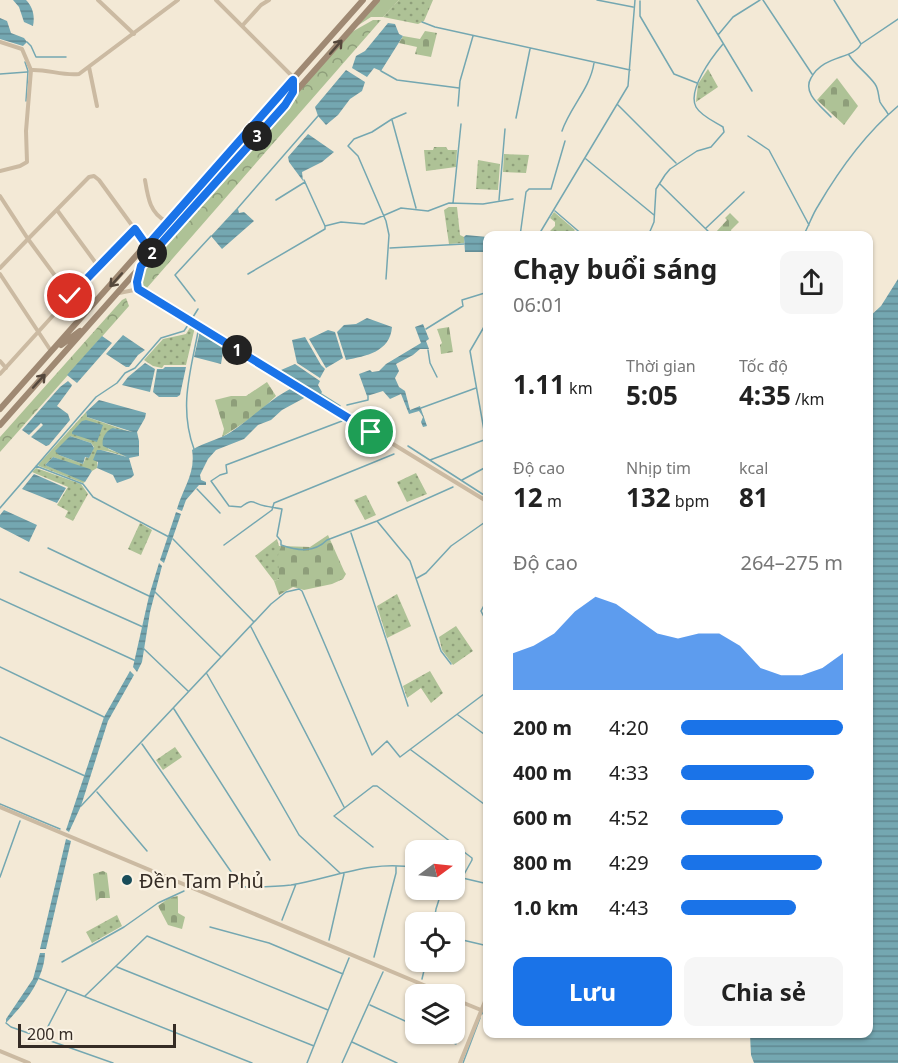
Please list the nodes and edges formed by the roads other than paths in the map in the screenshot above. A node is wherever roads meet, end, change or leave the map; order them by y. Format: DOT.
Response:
graph roads {
  1 [pos="98,0"];
  2 [pos="216,0"];
  3 [pos="269,0"];
  4 [pos="363,0"];
  5 [pos="377,0"];
  6 [pos="175,1"];
  7 [pos="242,26"];
  8 [pos="134,34"];
  9 [pos="0,42"];
  10 [pos="89,67"];
  11 [pos="31,70"];
  12 [pos="310,76"];
  13 [pos="294,79"];
  14 [pos="285,105"];
  15 [pos="97,106"];
  16 [pos="0,171"];
  17 [pos="145,180"];
  18 [pos="0,196"];
  19 [pos="57,210"];
  20 [pos="167,222"];
  21 [pos="135,229"];
  22 [pos="28,239"];
  23 [pos="147,246"];
  24 [pos="98,266"];
  25 [pos="141,266"];
  26 [pos="0,268"];
  27 [pos="0,274"];
  28 [pos="138,289"];
  29 [pos="115,294"];
  30 [pos="70,296"];
  31 [pos="88,326"];
  32 [pos="38,330"];
  33 [pos="51,352"];
  34 [pos="0,361"];
  35 [pos="6,368"];
  36 [pos="0,374"];
  37 [pos="0,409"];
  38 [pos="0,425"];
  39 [pos="483,499"];
  40 [pos="0,807"];
  41 [pos="421,984"];
  42 [pos="465,1003"];
  43 [pos="483,1005"];
  44 [pos="481,1010"];
  45 [pos="0,1051"];
  46 [pos="29,1063"];
  47 [pos="460,1063"];
  1 -- 8 [label="street"];
  2 -- 7 [label="street"];
  3 -- 7 [label="street"];
  4 -- 13 [label="street"];
  12 -- 5 [label="street, one-way"];
  6 -- 8 [label="street"];
  7 -- 13 [label="street"];
  8 -- 10 [label="street"];
  9 -- 11 [label="street"];
  10 -- 11 [label="street"];
  10 -- 15 [label="street"];
  11 -- 16 [label="street"];
  12 -- 13 [label="street"];
  12 -- 14 [label="street"];
  13 -- 14 [label="street"];
  13 -- 20 [label="street"];
  14 -- 25 [label="street"];
  17 -- 20 [label="street"];
  18 -- 22 [label="street"];
  19 -- 21 [label="street"];
  19 -- 22 [label="street"];
  19 -- 24 [label="street"];
  20 -- 23 [label="street"];
  21 -- 23 [label="street"];
  21 -- 24 [label="street"];
  22 -- 26 [label="street"];
  22 -- 30 [label="street"];
  23 -- 33 [label="street, one-way"];
  24 -- 30 [label="street"];
  25 -- 28 [label="street"];
  25 -- 29 [label="street"];
  27 -- 32 [label="street"];
  28 -- 29 [label="street"];
  28 -- 39 [label="street"];
  29 -- 31 [label="street"];
  30 -- 32 [label="street"];
  31 -- 33 [label="street"];
  38 -- 31 [label="street, one-way"];
  32 -- 33 [label="street"];
  32 -- 35 [label="street"];
  33 -- 37 [label="street"];
  34 -- 35 [label="street"];
  35 -- 36 [label="street"];
  40 -- 41 [label="street"];
  42 -- 44 [label="street"];
  43 -- 44 [label="street"];
  44 -- 47 [label="street"];
  45 -- 46 [label="street"];
}
